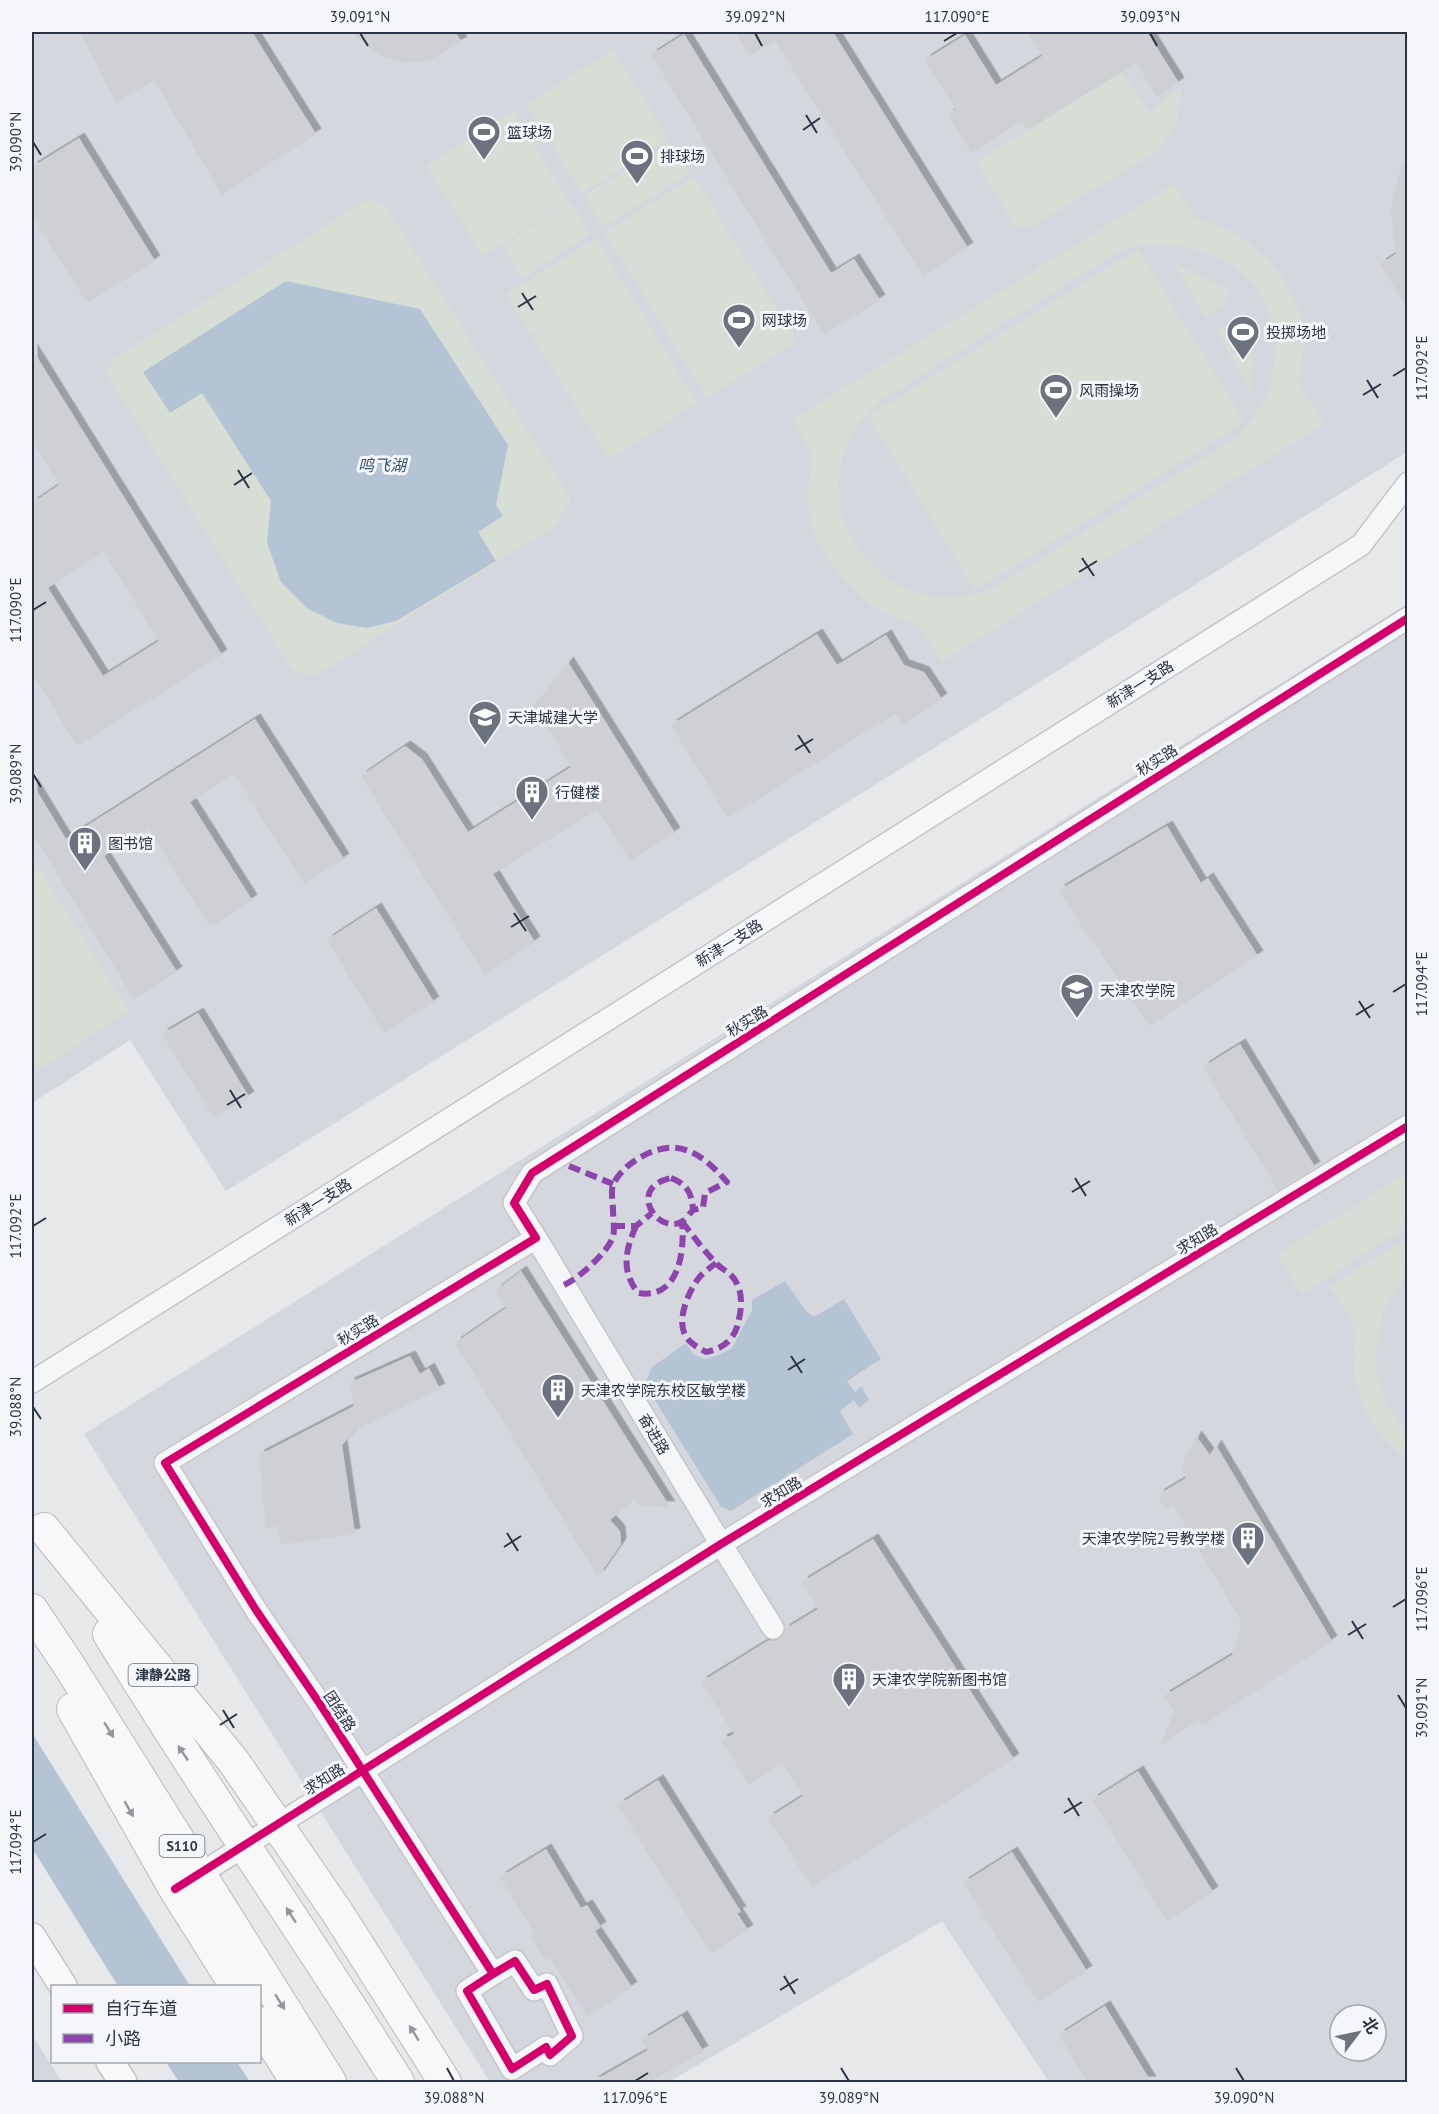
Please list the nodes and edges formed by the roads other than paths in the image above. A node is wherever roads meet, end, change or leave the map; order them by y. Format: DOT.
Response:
graph roads {
  1 [pos="1407,483"];
  2 [pos="1407,618"];
  3 [pos="1407,1126"];
  4 [pos="536,1238"];
  5 [pos="32,1382"];
  6 [pos="165,1463"];
  7 [pos="38,1519"];
  8 [pos="721,1544"];
  9 [pos="32,1610"];
  10 [pos="32,1628"];
  11 [pos="773,1628"];
  12 [pos="363,1770"];
  13 [pos="278,1825"];
  14 [pos="245,1845"];
  15 [pos="187,1881"];
  16 [pos="32,1937"];
  17 [pos="493,1974"];
  18 [pos="62,1985"];
  19 [pos="236,1985"];
  20 [pos="261,1985"];
  21 [pos="261,1985"];
  22 [pos="357,2017"];
  23 [pos="261,2026"];
  24 [pos="111,2063"];
  25 [pos="123,2082"];
  26 [pos="297,2082"];
  27 [pos="330,2082"];
  28 [pos="398,2082"];
  29 [pos="445,2082"];
  1 -- 5 [label="street, 新津一支路"];
  2 -- 4 [label="street, 秋实路"];
  3 -- 8 [label="street, 求知路"];
  4 -- 6 [label="street, 秋实路"];
  4 -- 8 [label="street, 奋进路"];
  6 -- 12 [label="street, 团结路"];
  7 -- 13 [label="highway, 津静公路"];
  14 -- 7 [label="highway, one-way"];
  8 -- 11 [label="street, 奋进路"];
  8 -- 12 [label="street, 求知路"];
  9 -- 15 [label="highway, S110, one-way"];
  10 -- 15 [label="highway, one-way"];
  12 -- 13 [label="street, 求知路"];
  12 -- 17 [label="street, 团结路"];
  13 -- 14 [label="street, 求知路"];
  13 -- 22 [label="highway"];
  29 -- 13 [label="highway, 津静公路, one-way"];
  14 -- 15 [label="street, 求知路"];
  22 -- 14 [label="highway, one-way"];
  15 -- 19 [label="highway"];
  15 -- 20 [label="highway, S110, one-way"];
  16 -- 18 [label="main road"];
  17 -- 17 [label="street"];
  21 -- 27 [label="highway, S110, one-way"];
  22 -- 28 [label="highway"];
  23 -- 26 [label="highway"];
  24 -- 25 [label="main road"];
}
